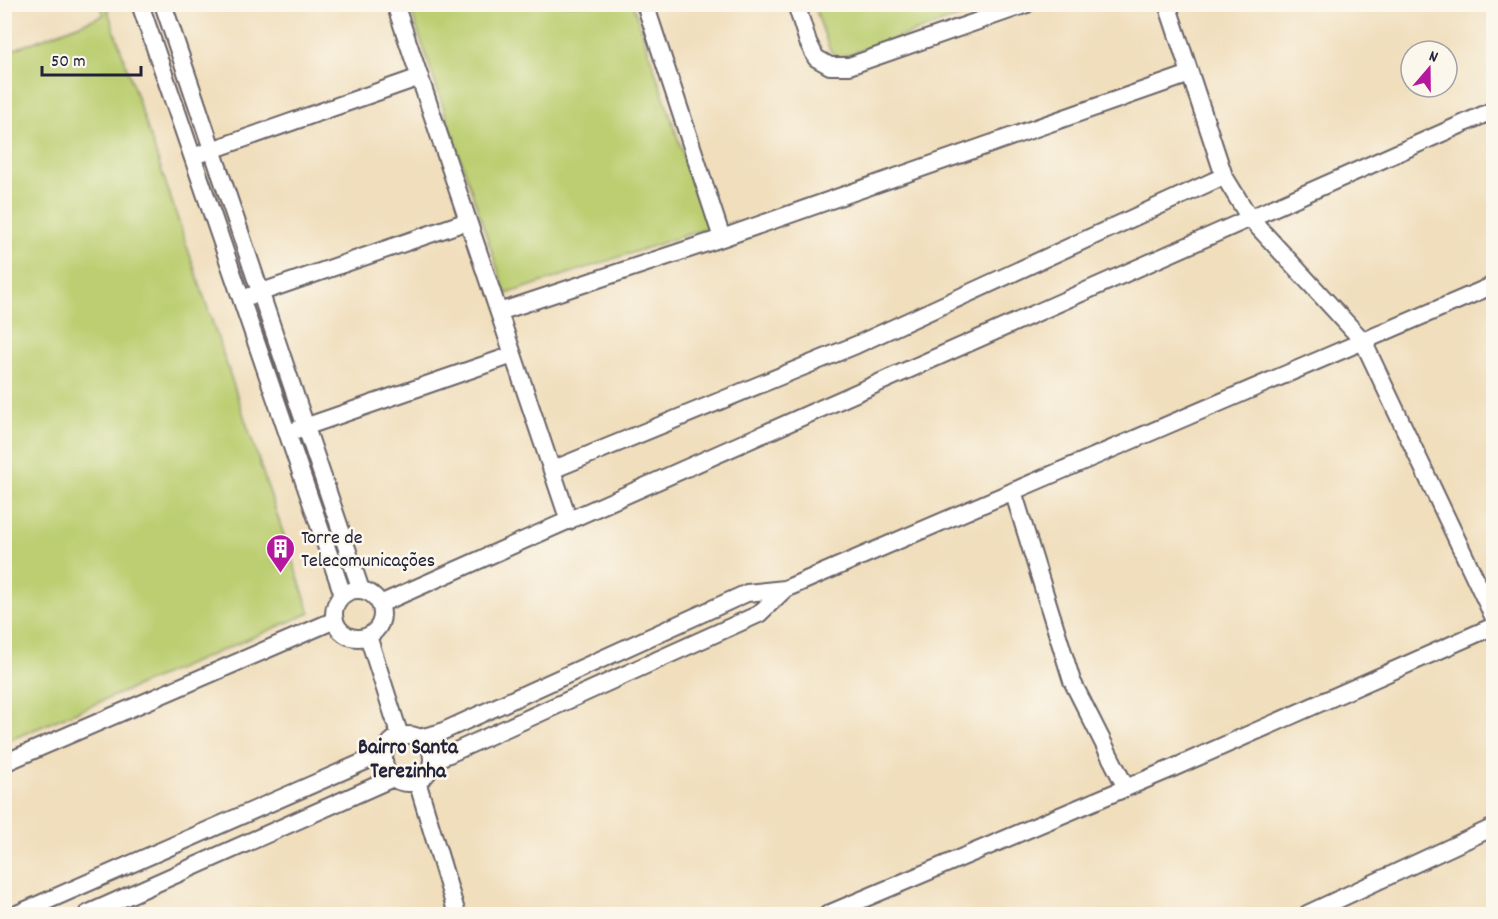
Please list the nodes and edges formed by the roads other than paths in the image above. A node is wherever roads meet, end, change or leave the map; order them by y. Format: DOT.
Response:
graph roads {
  1 [pos="395,4"];
  2 [pos="645,4"];
  3 [pos="796,4"];
  4 [pos="1167,4"];
  5 [pos="1022,5"];
  6 [pos="167,6"];
  7 [pos="142,10"];
  8 [pos="1190,74"];
  9 [pos="420,77"];
  10 [pos="1494,110"];
  11 [pos="212,150"];
  12 [pos="192,156"];
  13 [pos="1224,176"];
  14 [pos="1249,217"];
  15 [pos="468,221"];
  16 [pos="722,238"];
  17 [pos="1494,285"];
  18 [pos="260,292"];
  19 [pos="241,299"];
  20 [pos="499,312"];
  21 [pos="1363,341"];
  22 [pos="513,355"];
  23 [pos="305,427"];
  24 [pos="287,433"];
  25 [pos="552,470"];
  26 [pos="1013,491"];
  27 [pos="569,520"];
  28 [pos="785,589"];
  29 [pos="361,590"];
  30 [pos="747,593"];
  31 [pos="343,595"];
  32 [pos="380,604"];
  33 [pos="759,614"];
  34 [pos="1494,618"];
  35 [pos="335,620"];
  36 [pos="1494,626"];
  37 [pos="368,636"];
  38 [pos="400,736"];
  39 [pos="419,738"];
  40 [pos="384,753"];
  41 [pos="432,760"];
  42 [pos="4,762"];
  43 [pos="393,778"];
  44 [pos="417,781"];
  45 [pos="1126,788"];
  46 [pos="1494,827"];
  47 [pos="17,915"];
  48 [pos="87,915"];
  49 [pos="457,915"];
  50 [pos="828,915"];
  51 [pos="1307,915"];
  1 -- 9 [label="street"];
  2 -- 16 [label="street"];
  3 -- 5 [label="street"];
  4 -- 8 [label="street"];
  6 -- 7 [label="street"];
  6 -- 11 [label="street"];
  7 -- 12 [label="street"];
  8 -- 13 [label="street"];
  8 -- 16 [label="street"];
  9 -- 11 [label="street"];
  9 -- 15 [label="street"];
  10 -- 14 [label="street"];
  11 -- 12 [label="street"];
  11 -- 18 [label="street"];
  12 -- 19 [label="street"];
  13 -- 14 [label="street"];
  13 -- 25 [label="street"];
  14 -- 21 [label="street"];
  14 -- 27 [label="street"];
  15 -- 18 [label="street"];
  15 -- 20 [label="street"];
  16 -- 20 [label="street"];
  17 -- 21 [label="street"];
  18 -- 19 [label="street"];
  18 -- 23 [label="street"];
  19 -- 24 [label="street"];
  20 -- 22 [label="street"];
  21 -- 26 [label="street"];
  21 -- 34 [label="street"];
  22 -- 23 [label="street"];
  22 -- 25 [label="street"];
  23 -- 24 [label="street"];
  23 -- 29 [label="street"];
  24 -- 31 [label="street"];
  25 -- 27 [label="street"];
  26 -- 28 [label="street"];
  26 -- 45 [label="street"];
  27 -- 32 [label="street"];
  28 -- 30 [label="street"];
  28 -- 33 [label="street"];
  29 -- 31 [label="street"];
  29 -- 32 [label="street"];
  30 -- 33 [label="street"];
  30 -- 39 [label="street"];
  31 -- 35 [label="street"];
  32 -- 37 [label="street"];
  33 -- 41 [label="street"];
  35 -- 37 [label="street"];
  35 -- 42 [label="street"];
  36 -- 45 [label="street"];
  37 -- 38 [label="street"];
  38 -- 39 [label="street"];
  38 -- 40 [label="street"];
  39 -- 41 [label="street"];
  40 -- 43 [label="street"];
  40 -- 47 [label="street"];
  41 -- 44 [label="street"];
  43 -- 44 [label="street"];
  43 -- 48 [label="street"];
  44 -- 49 [label="street"];
  45 -- 50 [label="street"];
  46 -- 51 [label="street"];
}
